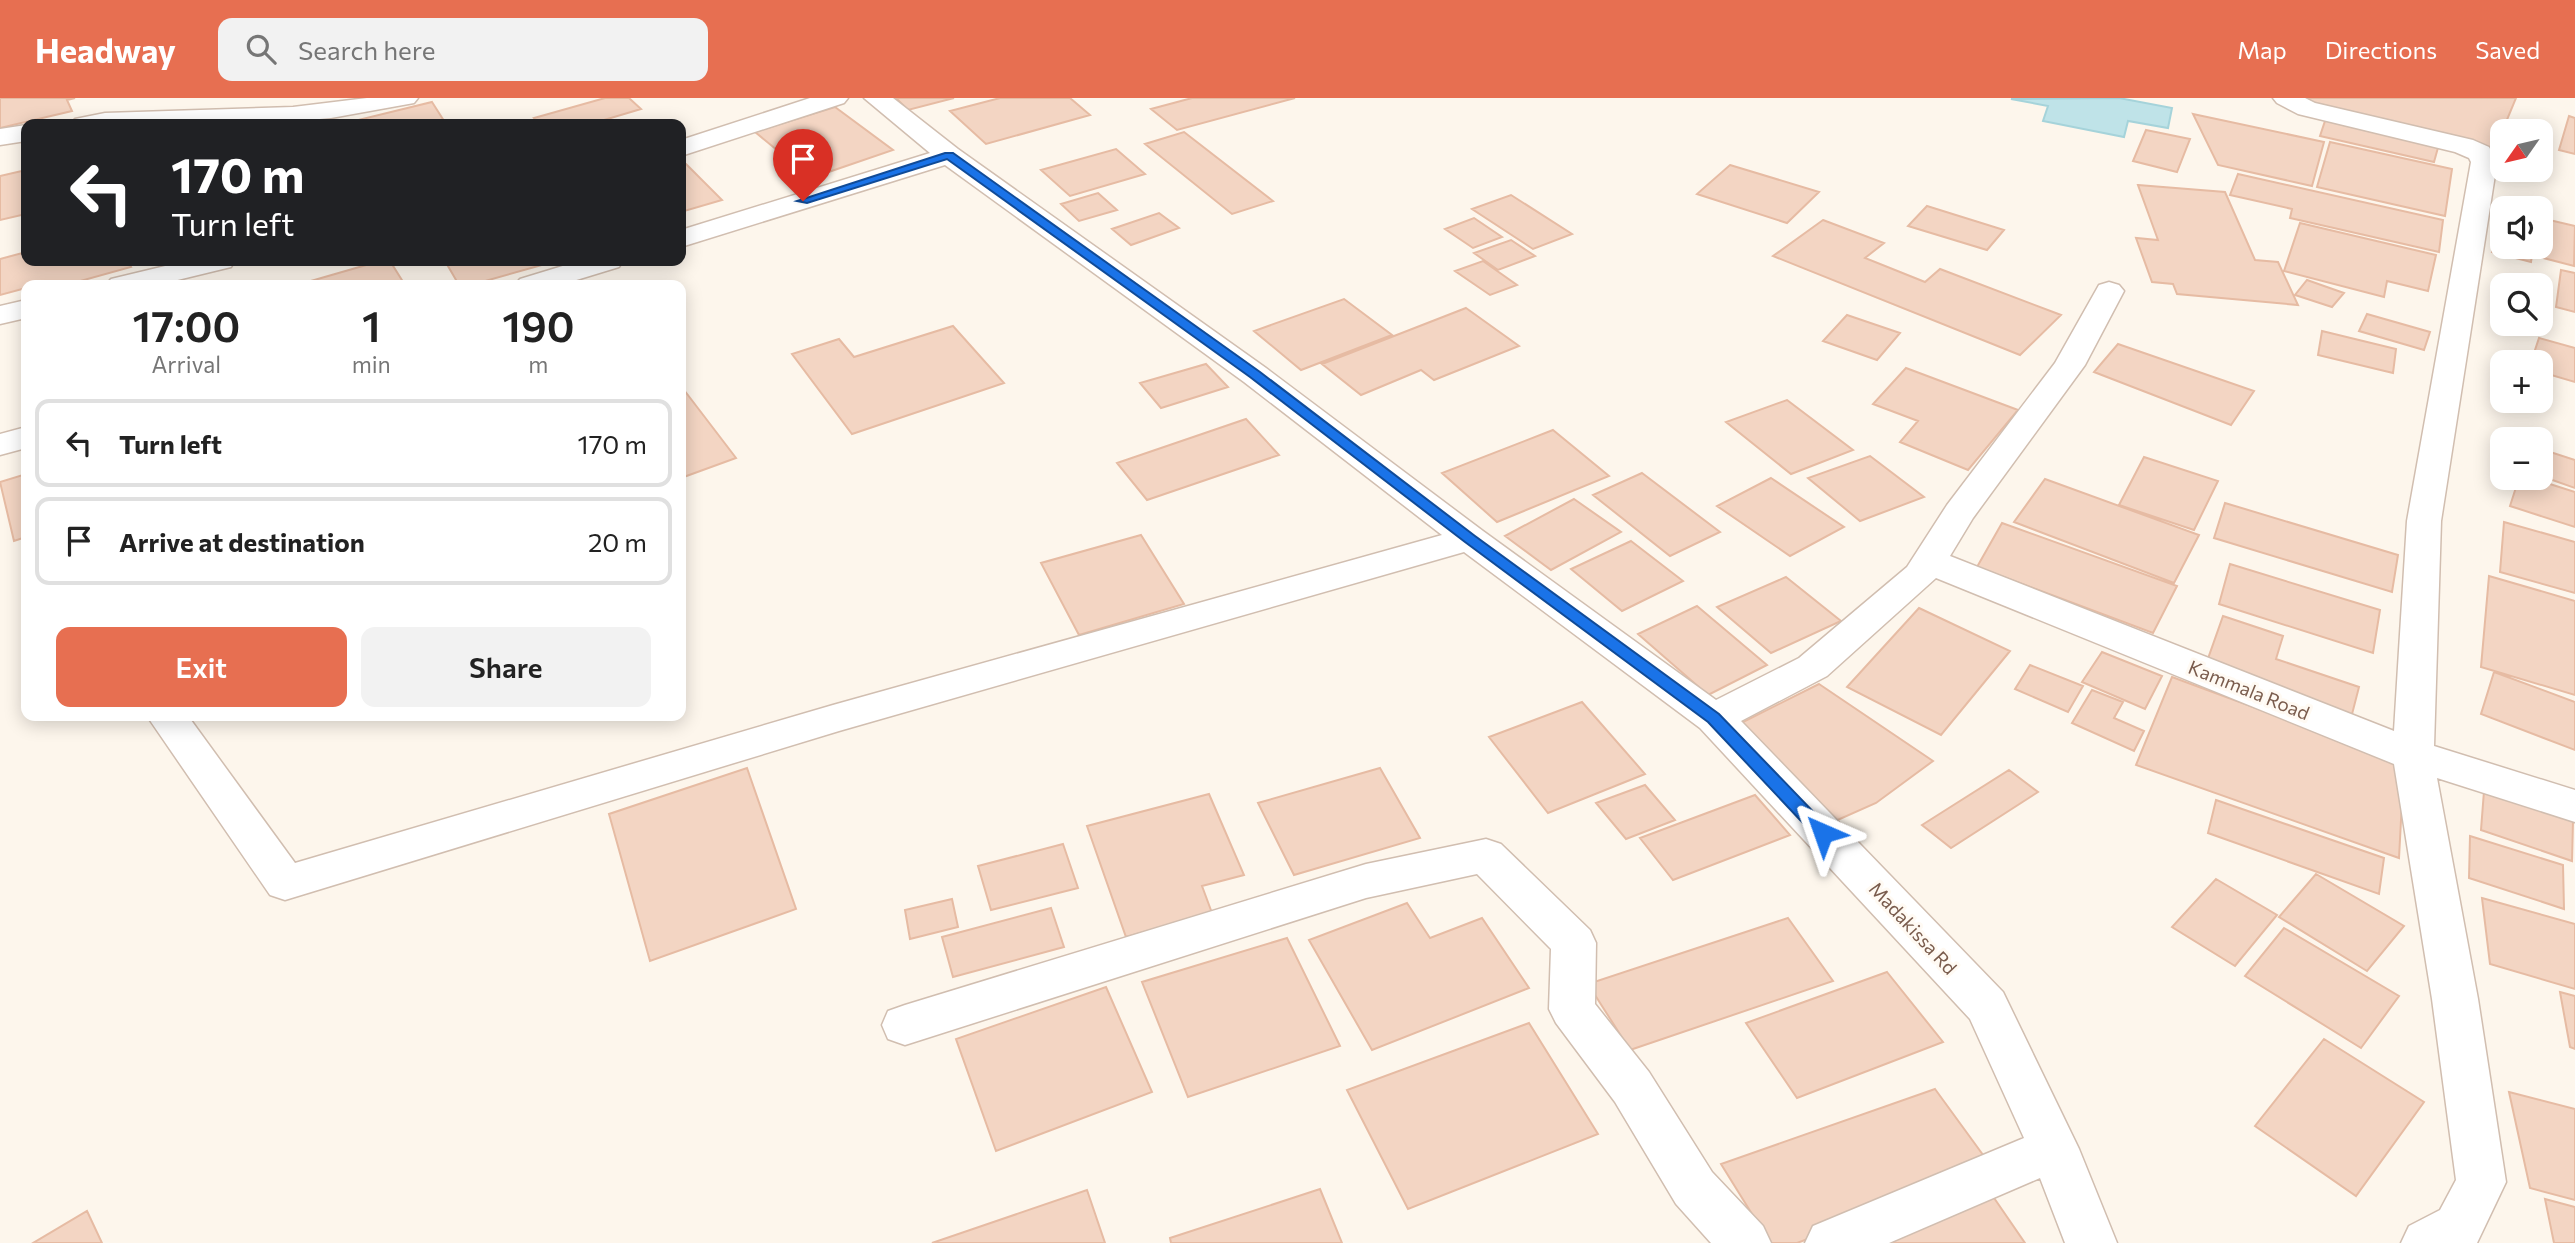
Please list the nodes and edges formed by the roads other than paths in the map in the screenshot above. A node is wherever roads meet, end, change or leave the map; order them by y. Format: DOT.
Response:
graph roads {
  1 [pos="324,98"];
  2 [pos="405,98"];
  3 [pos="835,98"];
  4 [pos="877,98"];
  5 [pos="2286,98"];
  6 [pos="369,106"];
  7 [pos="177,119"];
  8 [pos="21,134"];
  9 [pos="0,137"];
  10 [pos="686,146"];
  11 [pos="949,155"];
  12 [pos="686,237"];
  13 [pos="200,266"];
  14 [pos="593,266"];
  15 [pos="142,280"];
  16 [pos="546,280"];
  17 [pos="2109,291"];
  18 [pos="21,310"];
  19 [pos="0,315"];
  20 [pos="21,439"];
  21 [pos="0,445"];
  22 [pos="1470,539"];
  23 [pos="1928,561"];
  24 [pos="1714,718"];
  25 [pos="171,721"];
  26 [pos="2413,755"];
  27 [pos="2575,806"];
  28 [pos="905,1025"];
  29 [pos="2054,1149"];
  30 [pos="2455,1238"];
  31 [pos="1745,1243"];
  32 [pos="1831,1243"];
  33 [pos="2091,1243"];
  1 -- 6 [label="street"];
  2 -- 6 [label="street"];
  3 -- 10 [label="street"];
  4 -- 11 [label="street, Madakissa Rd"];
  5 -- 26 [label="street"];
  6 -- 7 [label="street"];
  8 -- 9 [label="street"];
  11 -- 12 [label="street"];
  11 -- 22 [label="street, Madakissa Rd"];
  13 -- 15 [label="street"];
  14 -- 16 [label="street"];
  17 -- 23 [label="street"];
  18 -- 19 [label="street"];
  20 -- 21 [label="street"];
  22 -- 24 [label="street, Madakissa Rd"];
  22 -- 25 [label="street"];
  23 -- 24 [label="street"];
  23 -- 26 [label="street, Kammala Road"];
  24 -- 29 [label="street, Madakissa Rd"];
  26 -- 27 [label="street, Kammala Road"];
  26 -- 30 [label="street"];
  28 -- 31 [label="street"];
  29 -- 32 [label="street"];
  29 -- 33 [label="street, Madakissa Rd"];
}
